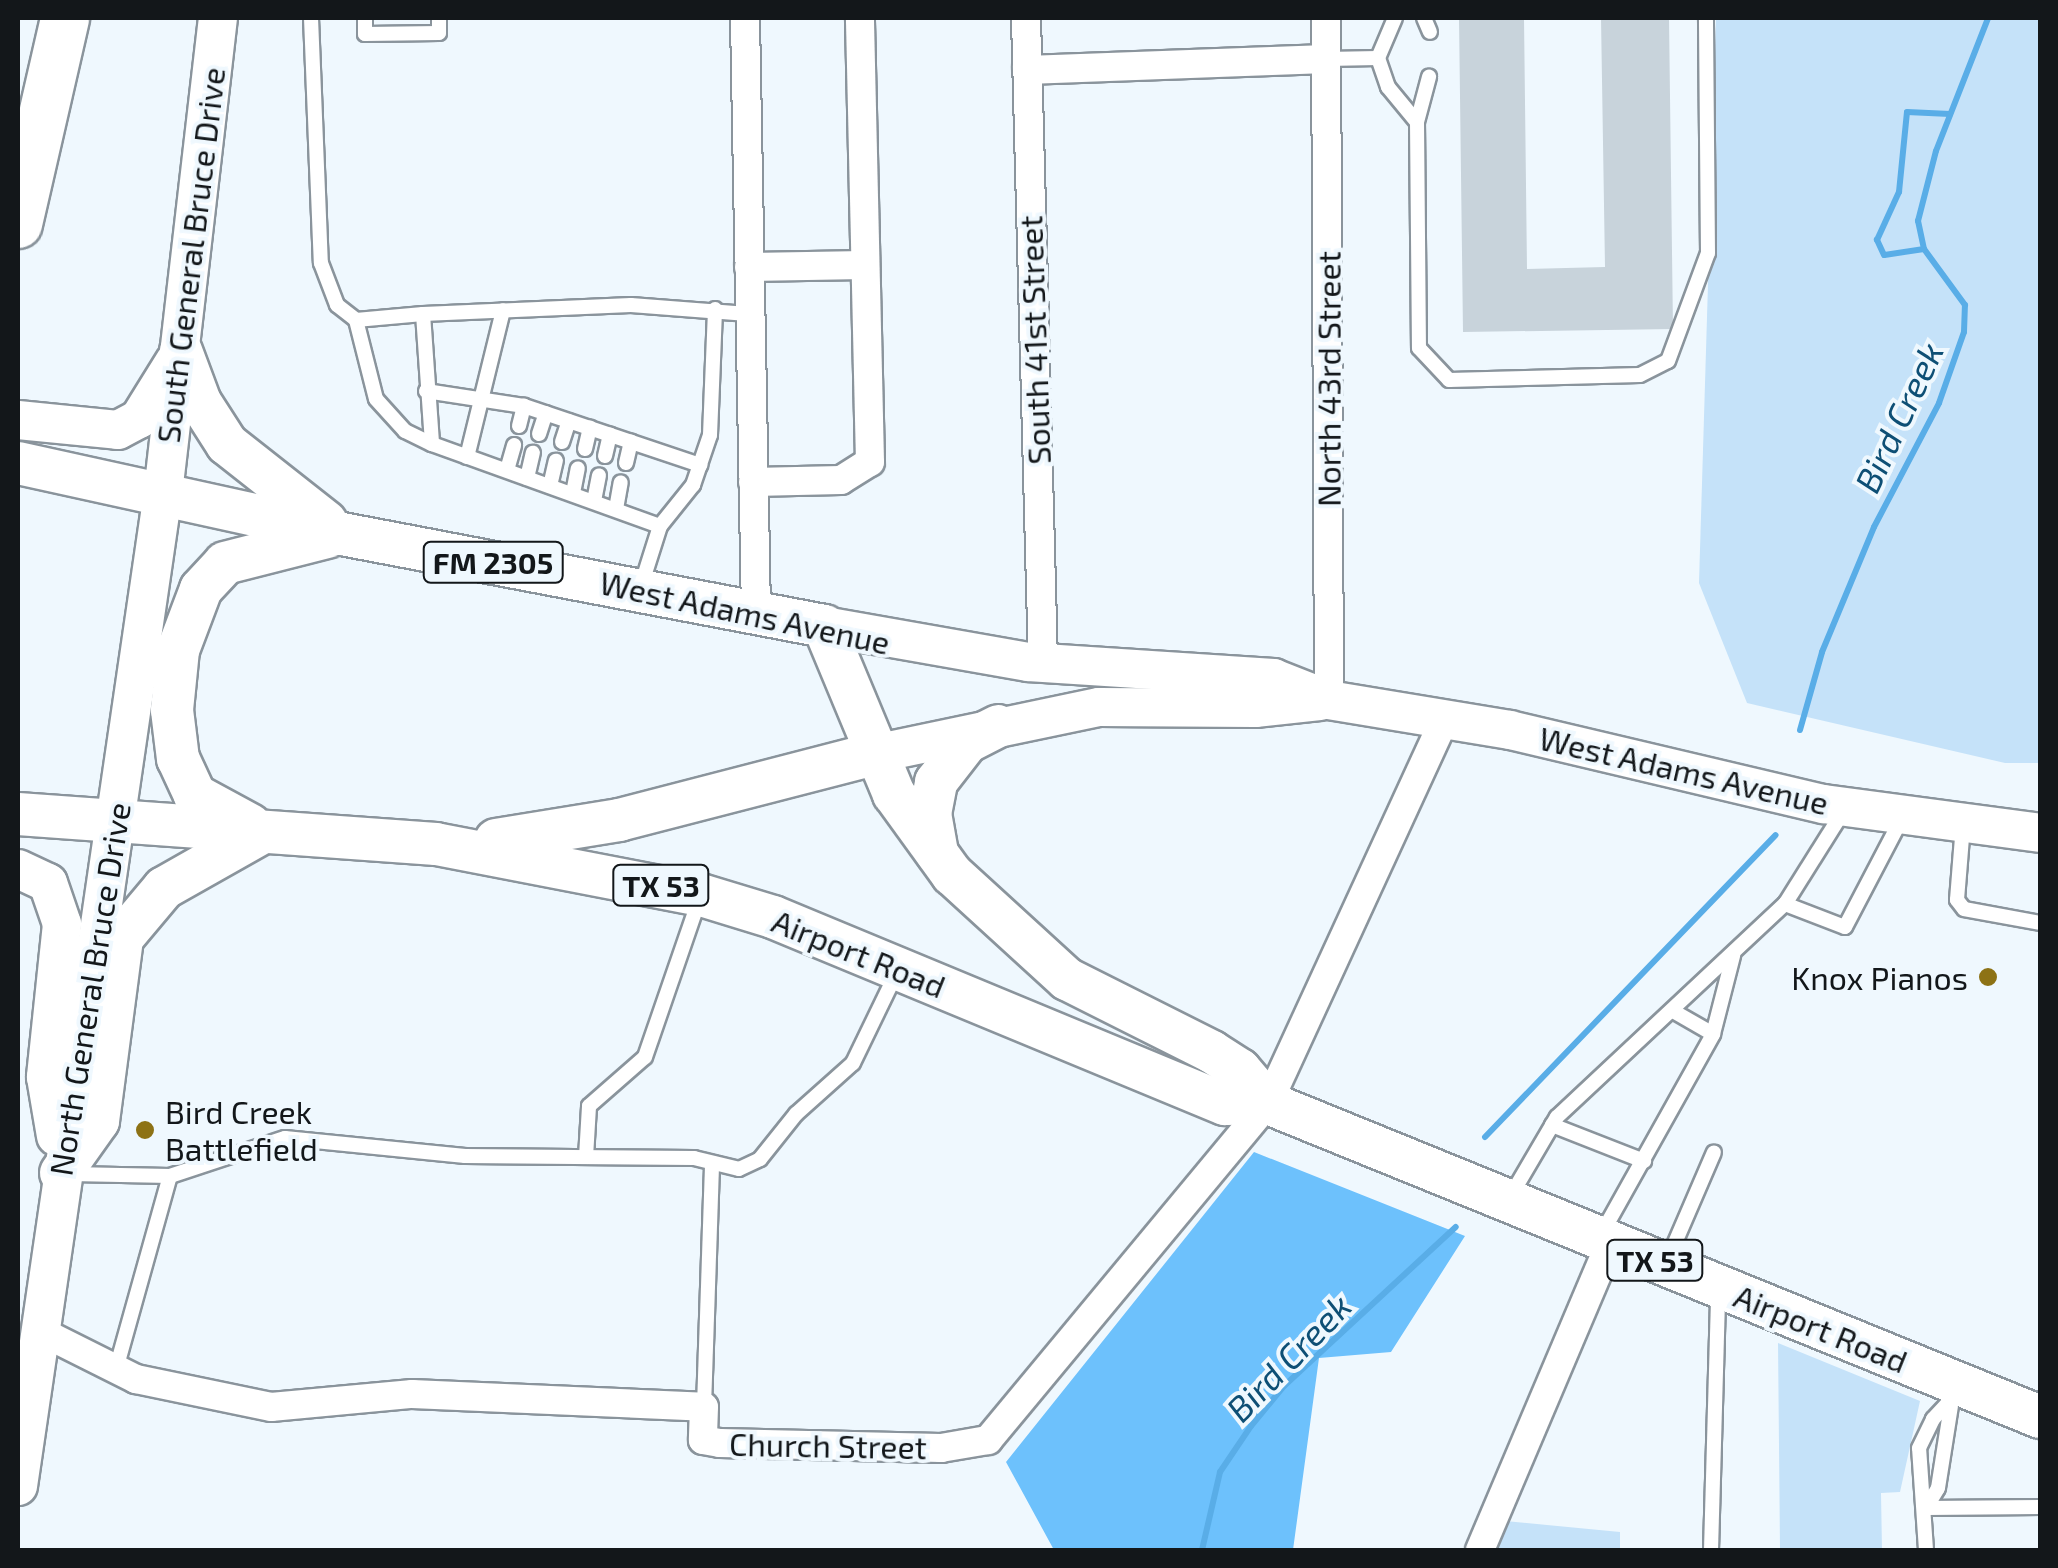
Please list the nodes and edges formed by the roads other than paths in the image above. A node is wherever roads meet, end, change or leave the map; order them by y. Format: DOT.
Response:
graph roads {
  1 [pos="65,18"];
  2 [pos="218,18"];
  3 [pos="311,18"];
  4 [pos="365,18"];
  5 [pos="439,18"];
  6 [pos="745,18"];
  7 [pos="860,18"];
  8 [pos="1026,18"];
  9 [pos="1326,18"];
  10 [pos="1395,18"];
  11 [pos="1706,18"];
  12 [pos="1378,58"];
  13 [pos="1326,59"];
  14 [pos="1027,70"];
  15 [pos="1429,77"];
  16 [pos="1417,122"];
  17 [pos="18,224"];
  18 [pos="865,265"];
  19 [pos="750,267"];
  20 [pos="715,309"];
  21 [pos="503,310"];
  22 [pos="423,314"];
  23 [pos="748,314"];
  24 [pos="356,320"];
  25 [pos="182,351"];
  26 [pos="426,390"];
  27 [pos="482,396"];
  28 [pos="524,406"];
  29 [pos="546,414"];
  30 [pos="18,420"];
  31 [pos="568,421"];
  32 [pos="519,426"];
  33 [pos="590,428"];
  34 [pos="539,434"];
  35 [pos="610,435"];
  36 [pos="562,442"];
  37 [pos="631,442"];
  38 [pos="432,444"];
  39 [pos="514,446"];
  40 [pos="585,448"];
  41 [pos="533,454"];
  42 [pos="467,456"];
  43 [pos="604,456"];
  44 [pos="556,460"];
  45 [pos="18,463"];
  46 [pos="626,463"];
  47 [pos="700,465"];
  48 [pos="578,468"];
  49 [pos="507,470"];
  50 [pos="599,475"];
  51 [pos="527,478"];
  52 [pos="621,482"];
  53 [pos="753,482"];
  54 [pos="550,486"];
  55 [pos="163,493"];
  56 [pos="573,494"];
  57 [pos="594,501"];
  58 [pos="616,508"];
  59 [pos="660,526"];
  60 [pos="342,534"];
  61 [pos="640,589"];
  62 [pos="756,611"];
  63 [pos="824,626"];
  64 [pos="1043,663"];
  65 [pos="1329,700"];
  66 [pos="1446,718"];
  67 [pos="998,726"];
  68 [pos="874,754"];
  69 [pos="1846,807"];
  70 [pos="18,814"];
  71 [pos="1903,816"];
  72 [pos="114,822"];
  73 [pos="1963,825"];
  74 [pos="263,832"];
  75 [pos="2040,833"];
  76 [pos="436,844"];
  77 [pos="939,858"];
  78 [pos="18,869"];
  79 [pos="701,894"];
  80 [pos="1785,904"];
  81 [pos="2040,923"];
  82 [pos="1734,955"];
  83 [pos="899,969"];
  84 [pos="1672,1011"];
  85 [pos="1713,1034"];
  86 [pos="1268,1103"];
  87 [pos="1552,1124"];
  88 [pos="1714,1152"];
  89 [pos="586,1158"];
  90 [pos="1644,1161"];
  91 [pos="712,1164"];
  92 [pos="61,1173"];
  93 [pos="170,1176"];
  94 [pos="1508,1200"];
  95 [pos="1605,1240"];
  96 [pos="1666,1265"];
  97 [pos="1719,1286"];
  98 [pos="38,1330"];
  99 [pos="116,1369"];
  100 [pos="1957,1396"];
  101 [pos="704,1407"];
  102 [pos="2040,1418"];
  103 [pos="18,1486"];
  104 [pos="2040,1507"];
  105 [pos="1926,1508"];
  106 [pos="1480,1550"];
  107 [pos="1711,1550"];
  108 [pos="1926,1550"];
  1 -- 17 [label="highway"];
  2 -- 25 [label="main road, South General Bruce Drive"];
  3 -- 24 [label="lane"];
  4 -- 5 [label="lane"];
  6 -- 19 [label="street"];
  7 -- 18 [label="street"];
  8 -- 14 [label="street, South 41st Street"];
  9 -- 13 [label="street, North 43rd Street"];
  10 -- 12 [label="lane"];
  11 -- 16 [label="lane"];
  12 -- 13 [label="lane"];
  12 -- 16 [label="lane"];
  13 -- 14 [label="street"];
  13 -- 65 [label="street, North 43rd Street"];
  14 -- 64 [label="street, South 41st Street"];
  15 -- 16 [label="lane"];
  18 -- 19 [label="street"];
  18 -- 53 [label="street"];
  19 -- 23 [label="street"];
  20 -- 21 [label="lane"];
  20 -- 23 [label="lane"];
  20 -- 47 [label="lane"];
  21 -- 22 [label="lane"];
  21 -- 27 [label="lane"];
  22 -- 24 [label="lane"];
  22 -- 26 [label="lane"];
  23 -- 53 [label="street"];
  24 -- 38 [label="lane"];
  25 -- 30 [label="main road"];
  25 -- 55 [label="main road, South General Bruce Drive"];
  25 -- 60 [label="main road"];
  26 -- 27 [label="lane"];
  26 -- 38 [label="lane"];
  27 -- 28 [label="lane"];
  27 -- 42 [label="lane"];
  28 -- 29 [label="lane"];
  28 -- 32 [label="lane"];
  29 -- 31 [label="lane"];
  29 -- 34 [label="lane"];
  31 -- 33 [label="lane"];
  31 -- 36 [label="lane"];
  33 -- 35 [label="lane"];
  33 -- 40 [label="lane"];
  35 -- 37 [label="lane"];
  35 -- 43 [label="lane"];
  37 -- 46 [label="lane"];
  37 -- 47 [label="lane"];
  38 -- 42 [label="lane"];
  39 -- 49 [label="lane"];
  41 -- 51 [label="lane"];
  42 -- 49 [label="lane"];
  44 -- 54 [label="lane"];
  45 -- 55 [label="main road, West Adams Avenue"];
  47 -- 59 [label="lane"];
  48 -- 56 [label="lane"];
  49 -- 51 [label="lane"];
  50 -- 57 [label="lane"];
  51 -- 54 [label="lane"];
  52 -- 58 [label="lane"];
  53 -- 62 [label="street"];
  54 -- 56 [label="lane"];
  55 -- 60 [label="main road, West Adams Avenue / FM 2305"];
  55 -- 72 [label="main road, North General Bruce Drive"];
  56 -- 57 [label="lane"];
  57 -- 58 [label="lane"];
  58 -- 59 [label="lane"];
  59 -- 61 [label="lane"];
  60 -- 61 [label="main road, West Adams Avenue / FM 2305"];
  60 -- 74 [label="main road"];
  61 -- 62 [label="main road, West Adams Avenue / FM 2305"];
  62 -- 63 [label="main road, West Adams Avenue / FM 2305"];
  63 -- 64 [label="main road, West Adams Avenue / FM 2305"];
  63 -- 68 [label="main road, Airport Road / TX 53"];
  64 -- 65 [label="main road, West Adams Avenue / FM 2305"];
  65 -- 66 [label="main road, West Adams Avenue / FM 2305"];
  65 -- 67 [label="main road, West Adams Avenue / FM 2305"];
  66 -- 69 [label="main road, West Adams Avenue / FM 2305"];
  66 -- 86 [label="street"];
  67 -- 68 [label="main road, West Adams Avenue / FM 2305"];
  67 -- 77 [label="main road"];
  68 -- 76 [label="main road, Airport Road / TX 53"];
  68 -- 77 [label="main road, Airport Road / TX 53"];
  69 -- 71 [label="main road, West Adams Avenue / FM 2305"];
  69 -- 80 [label="lane"];
  70 -- 72 [label="main road, Airport Road / TX 53"];
  71 -- 73 [label="main road, West Adams Avenue / FM 2305"];
  71 -- 80 [label="lane"];
  72 -- 74 [label="main road, Airport Road / TX 53"];
  72 -- 92 [label="main road, North General Bruce Drive"];
  73 -- 75 [label="main road, West Adams Avenue / FM 2305"];
  73 -- 81 [label="lane"];
  74 -- 76 [label="main road, Airport Road / TX 53"];
  74 -- 92 [label="main road"];
  76 -- 79 [label="main road, Airport Road / TX 53"];
  77 -- 86 [label="main road, Airport Road / TX 53"];
  78 -- 92 [label="main road"];
  79 -- 83 [label="main road, Airport Road / TX 53"];
  79 -- 89 [label="lane"];
  80 -- 82 [label="lane"];
  82 -- 84 [label="lane"];
  82 -- 85 [label="lane"];
  83 -- 86 [label="main road, Airport Road / TX 53"];
  83 -- 91 [label="lane"];
  84 -- 85 [label="lane"];
  84 -- 87 [label="lane"];
  85 -- 90 [label="lane"];
  86 -- 94 [label="main road, Airport Road / TX 53"];
  86 -- 101 [label="street, Church Street"];
  87 -- 90 [label="lane"];
  87 -- 94 [label="lane"];
  88 -- 96 [label="lane"];
  89 -- 91 [label="lane"];
  89 -- 93 [label="lane"];
  90 -- 95 [label="lane"];
  91 -- 101 [label="lane"];
  92 -- 93 [label="lane"];
  92 -- 98 [label="main road, North General Bruce Drive"];
  93 -- 99 [label="lane"];
  94 -- 95 [label="main road, Airport Road / TX 53"];
  95 -- 96 [label="main road, Airport Road / TX 53"];
  95 -- 106 [label="street"];
  96 -- 97 [label="main road, Airport Road / TX 53"];
  97 -- 100 [label="main road, Airport Road / TX 53"];
  97 -- 107 [label="lane"];
  98 -- 99 [label="street, Church Street"];
  98 -- 103 [label="main road, North General Bruce Drive"];
  99 -- 101 [label="street, Church Street"];
  100 -- 102 [label="main road, Airport Road / TX 53"];
  100 -- 105 [label="lane"];
  100 -- 105 [label="lane"];
  104 -- 105 [label="lane"];
  105 -- 108 [label="lane"];
}
